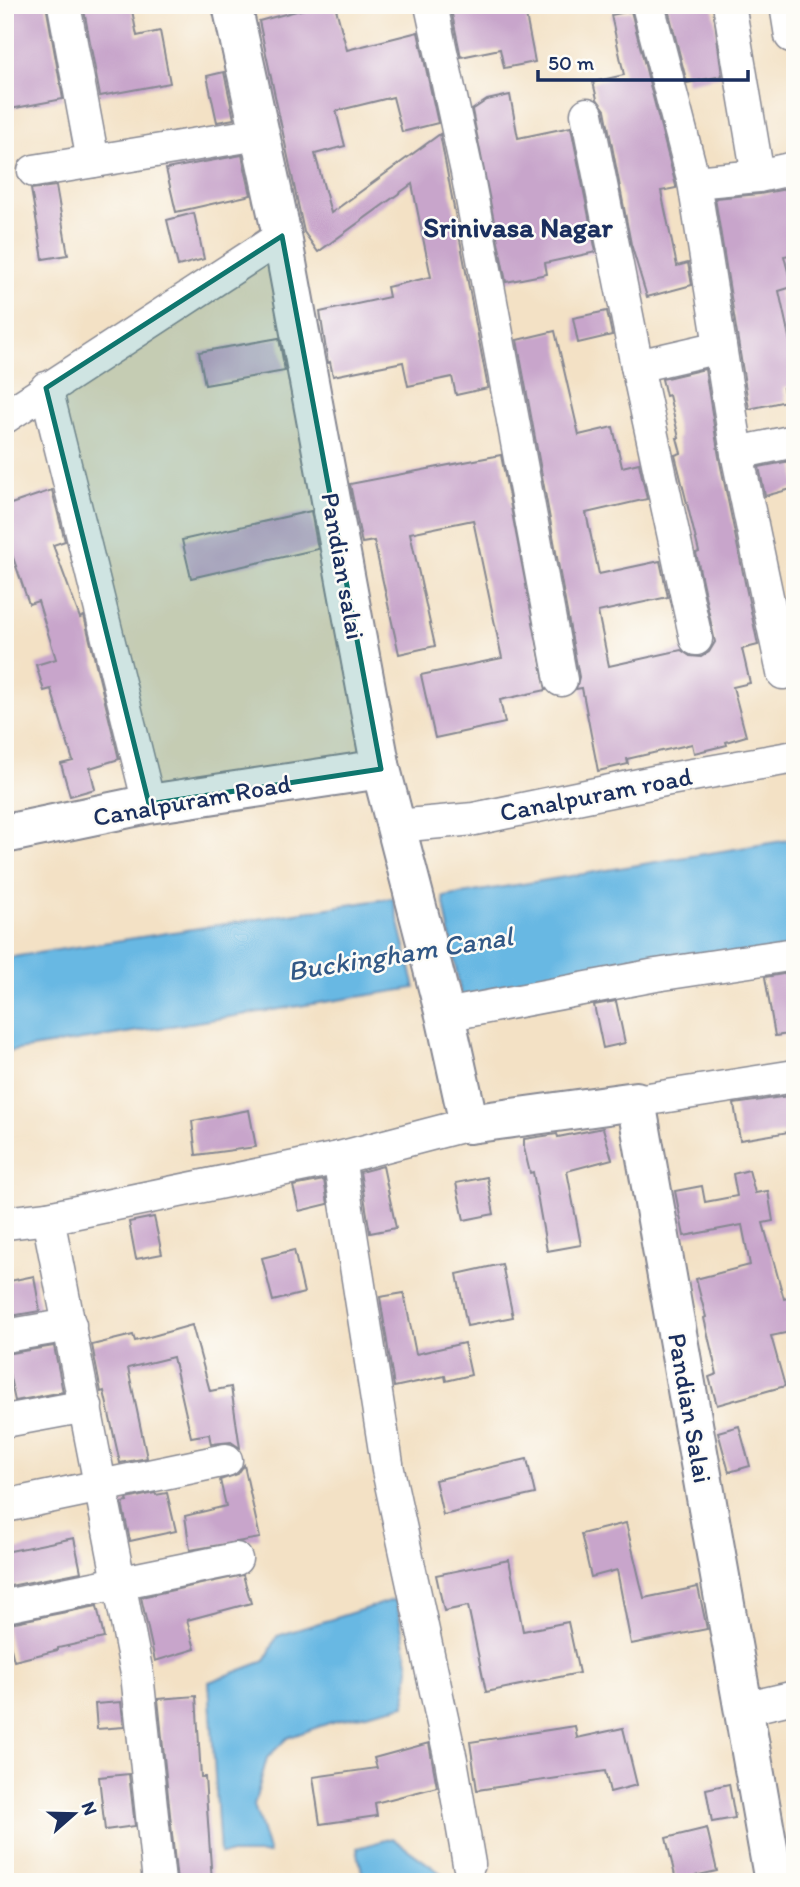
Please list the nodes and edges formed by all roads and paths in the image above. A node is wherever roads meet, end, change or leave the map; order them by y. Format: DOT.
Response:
graph roads {
  1 [pos="64,5"];
  2 [pos="233,5"];
  3 [pos="431,5"];
  4 [pos="648,5"];
  5 [pos="730,10"];
  6 [pos="587,114"];
  7 [pos="259,134"];
  8 [pos="93,161"];
  9 [pos="795,168"];
  10 [pos="34,171"];
  11 [pos="758,176"];
  12 [pos="694,182"];
  13 [pos="282,236"];
  14 [pos="720,347"];
  15 [pos="637,366"];
  16 [pos="46,388"];
  17 [pos="5,417"];
  18 [pos="795,441"];
  19 [pos="737,453"];
  20 [pos="696,639"];
  21 [pos="783,673"];
  22 [pos="561,680"];
  23 [pos="795,758"];
  24 [pos="380,769"];
  25 [pos="149,804"];
  26 [pos="396,826"];
  27 [pos="5,835"];
  28 [pos="795,954"];
  29 [pos="445,1015"];
  30 [pos="795,1076"];
  31 [pos="636,1101"];
  32 [pos="469,1124"];
  33 [pos="338,1158"];
  34 [pos="48,1218"];
  35 [pos="5,1223"];
  36 [pos="70,1325"];
  37 [pos="5,1336"];
  38 [pos="86,1406"];
  39 [pos="5,1421"];
  40 [pos="226,1460"];
  41 [pos="101,1486"];
  42 [pos="5,1506"];
  43 [pos="236,1559"];
  44 [pos="119,1583"];
  45 [pos="5,1606"];
  46 [pos="795,1696"];
  47 [pos="743,1709"];
  48 [pos="469,1864"];
  49 [pos="159,1882"];
  50 [pos="774,1882"];
  1 -- 8 [label="street"];
  2 -- 7 [label="street, Pandian salai"];
  3 -- 22 [label="street"];
  4 -- 12 [label="street"];
  5 -- 11 [label="street"];
  6 -- 15 [label="street"];
  7 -- 8 [label="street"];
  7 -- 13 [label="street, Pandian salai"];
  8 -- 10 [label="street"];
  9 -- 11 [label="street"];
  11 -- 12 [label="street"];
  12 -- 14 [label="street"];
  13 -- 16 [label="street"];
  13 -- 24 [label="street, Pandian salai"];
  14 -- 15 [label="street"];
  14 -- 19 [label="street"];
  15 -- 20 [label="street"];
  16 -- 17 [label="street"];
  16 -- 25 [label="street"];
  18 -- 19 [label="street"];
  19 -- 21 [label="street"];
  23 -- 26 [label="street, Canalpuram road"];
  24 -- 25 [label="street, Canalpuram Road"];
  24 -- 26 [label="street, Pandian salai"];
  25 -- 27 [label="street, Canalpuram Road"];
  26 -- 29 [label="street, Pandian salai"];
  28 -- 29 [label="street"];
  29 -- 32 [label="street, Pandian salai"];
  30 -- 31 [label="street"];
  31 -- 32 [label="street"];
  31 -- 47 [label="street, Pandian Salai"];
  32 -- 33 [label="street"];
  33 -- 34 [label="street"];
  33 -- 48 [label="street"];
  34 -- 35 [label="street"];
  34 -- 36 [label="street"];
  36 -- 37 [label="street"];
  36 -- 38 [label="street"];
  38 -- 39 [label="street"];
  38 -- 41 [label="street"];
  40 -- 41 [label="street"];
  41 -- 42 [label="street"];
  41 -- 44 [label="street"];
  43 -- 44 [label="street"];
  44 -- 45 [label="street"];
  44 -- 49 [label="street"];
  46 -- 47 [label="street"];
  47 -- 50 [label="street, Pandian Salai"];
}
